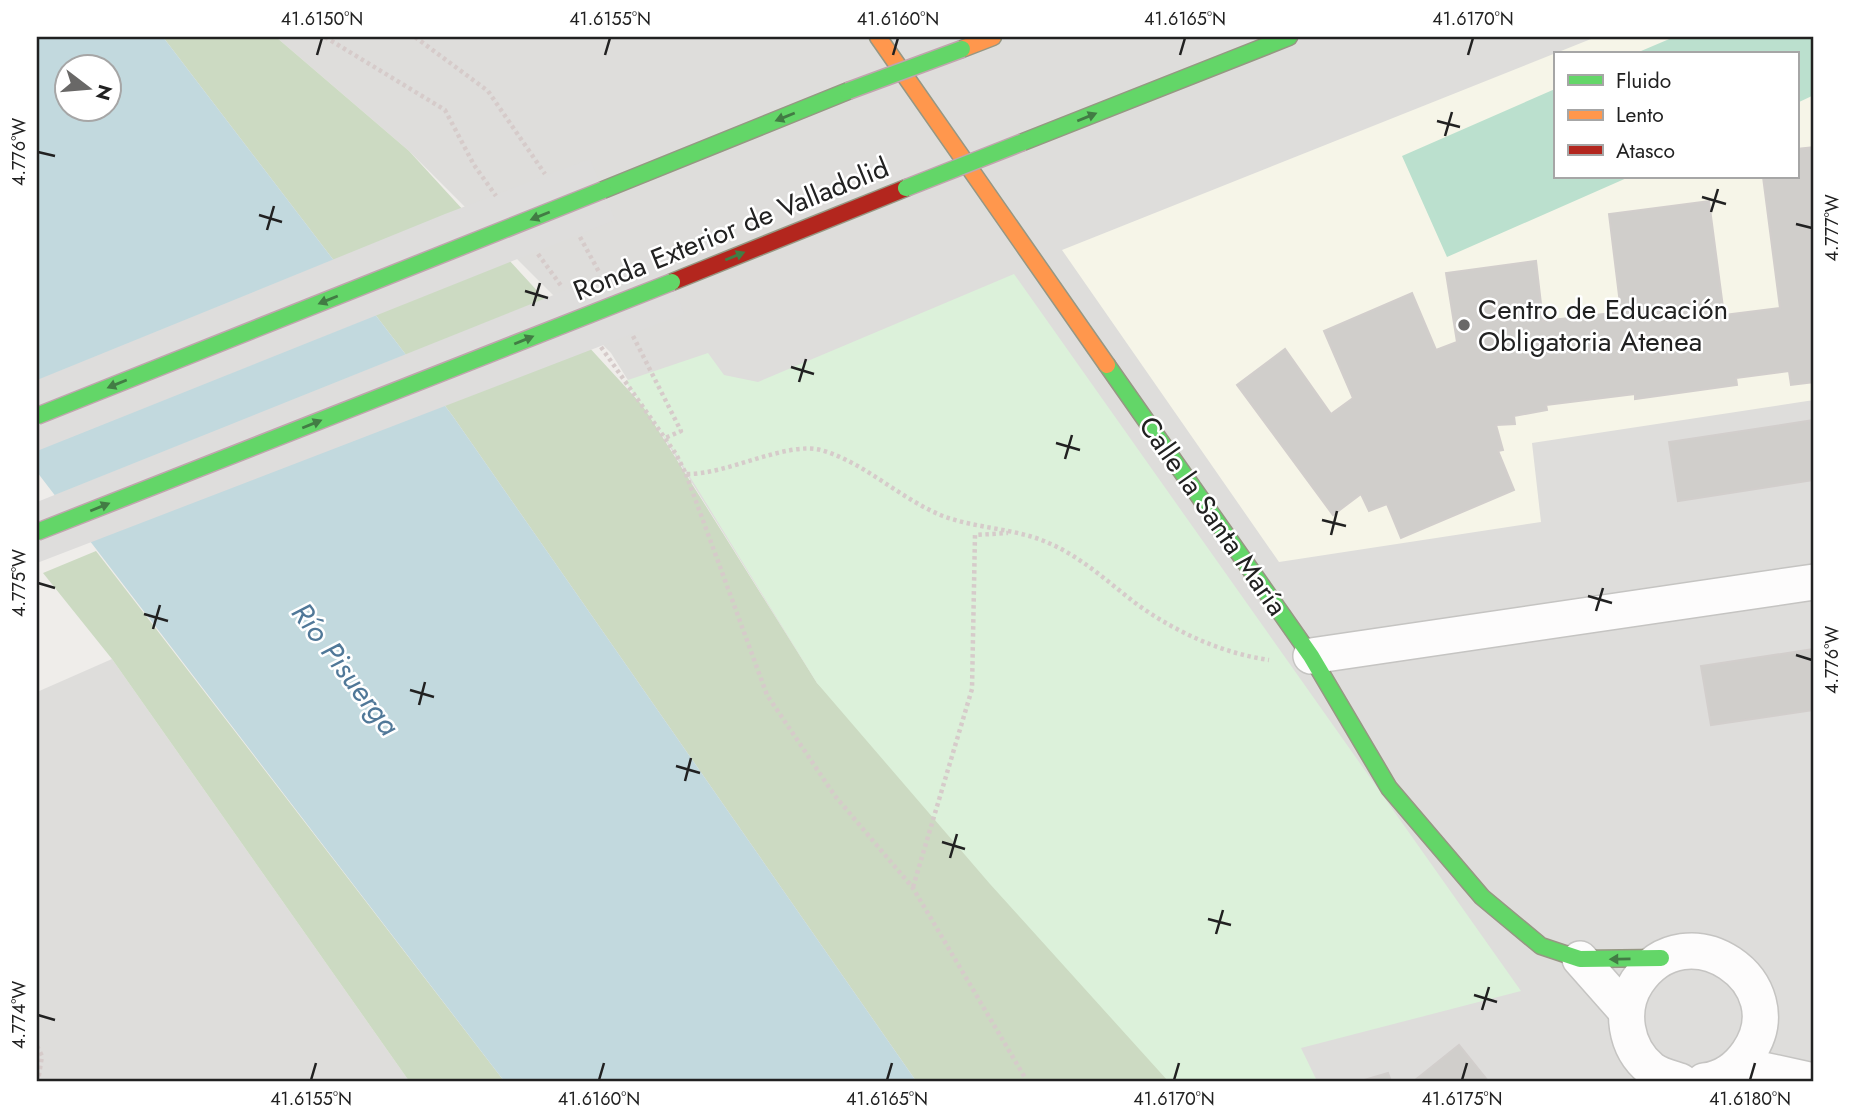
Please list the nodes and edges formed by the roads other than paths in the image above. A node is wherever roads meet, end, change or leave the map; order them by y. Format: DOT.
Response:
graph roads {
  1 [pos="878,37"];
  2 [pos="993,37"];
  3 [pos="1289,37"];
  4 [pos="37,416"];
  5 [pos="37,532"];
  6 [pos="1814,582"];
  7 [pos="1311,656"];
  8 [pos="1661,958"];
  9 [pos="1580,959"];
  10 [pos="1626,1011"];
  11 [pos="1760,1027"];
  12 [pos="1719,1077"];
  13 [pos="1663,1078"];
  14 [pos="1814,1078"];
  1 -- 7 [label="main road, Calle la Santa María"];
  2 -- 4 [label="main road, one-way, bridge"];
  5 -- 3 [label="main road, Ronda Exterior de Valladolid, one-way, bridge"];
  6 -- 7 [label="street"];
  7 -- 9 [label="main road, Calle la Santa María"];
  8 -- 9 [label="main road, Calle la Santa María, one-way"];
  8 -- 10 [label="street"];
  8 -- 11 [label="street"];
  9 -- 10 [label="street"];
  10 -- 13 [label="street"];
  11 -- 12 [label="street"];
  11 -- 14 [label="street"];
  12 -- 14 [label="street"];
}
